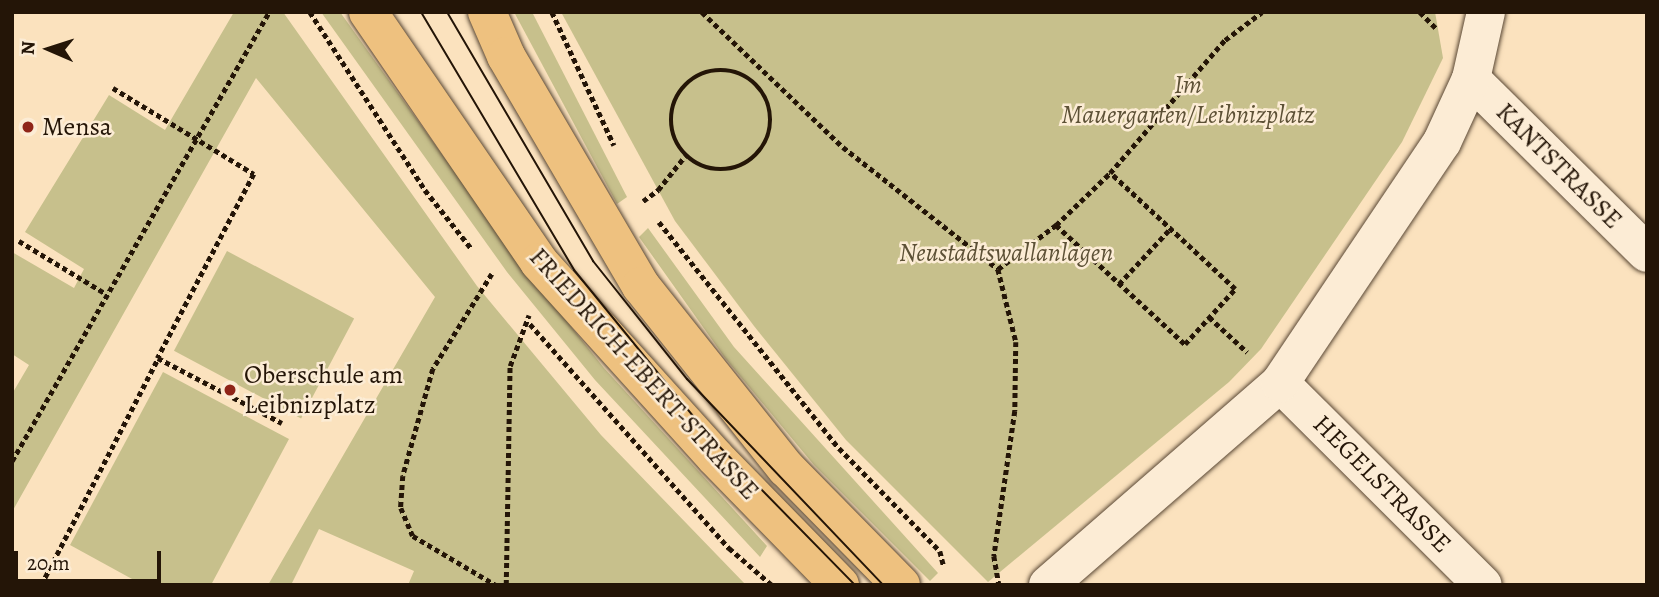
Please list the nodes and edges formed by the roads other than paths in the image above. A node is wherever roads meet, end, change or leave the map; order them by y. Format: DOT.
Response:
graph roads {
  1 [pos="368,12"];
  2 [pos="487,12"];
  3 [pos="1486,12"];
  4 [pos="1471,79"];
  5 [pos="1647,253"];
  6 [pos="1280,383"];
  7 [pos="840,585"];
  8 [pos="901,585"];
  9 [pos="1048,585"];
  10 [pos="1483,585"];
  1 -- 7 [label="main road, FRIEDRICH-EBERT-STRASSE"];
  2 -- 8 [label="main road, FRIEDRICH-EBERT-STRASSE"];
  3 -- 4 [label="street"];
  4 -- 5 [label="street, KANTSTRASSE"];
  4 -- 6 [label="street"];
  6 -- 9 [label="street"];
  6 -- 10 [label="street, HEGELSTRASSE"];
}
